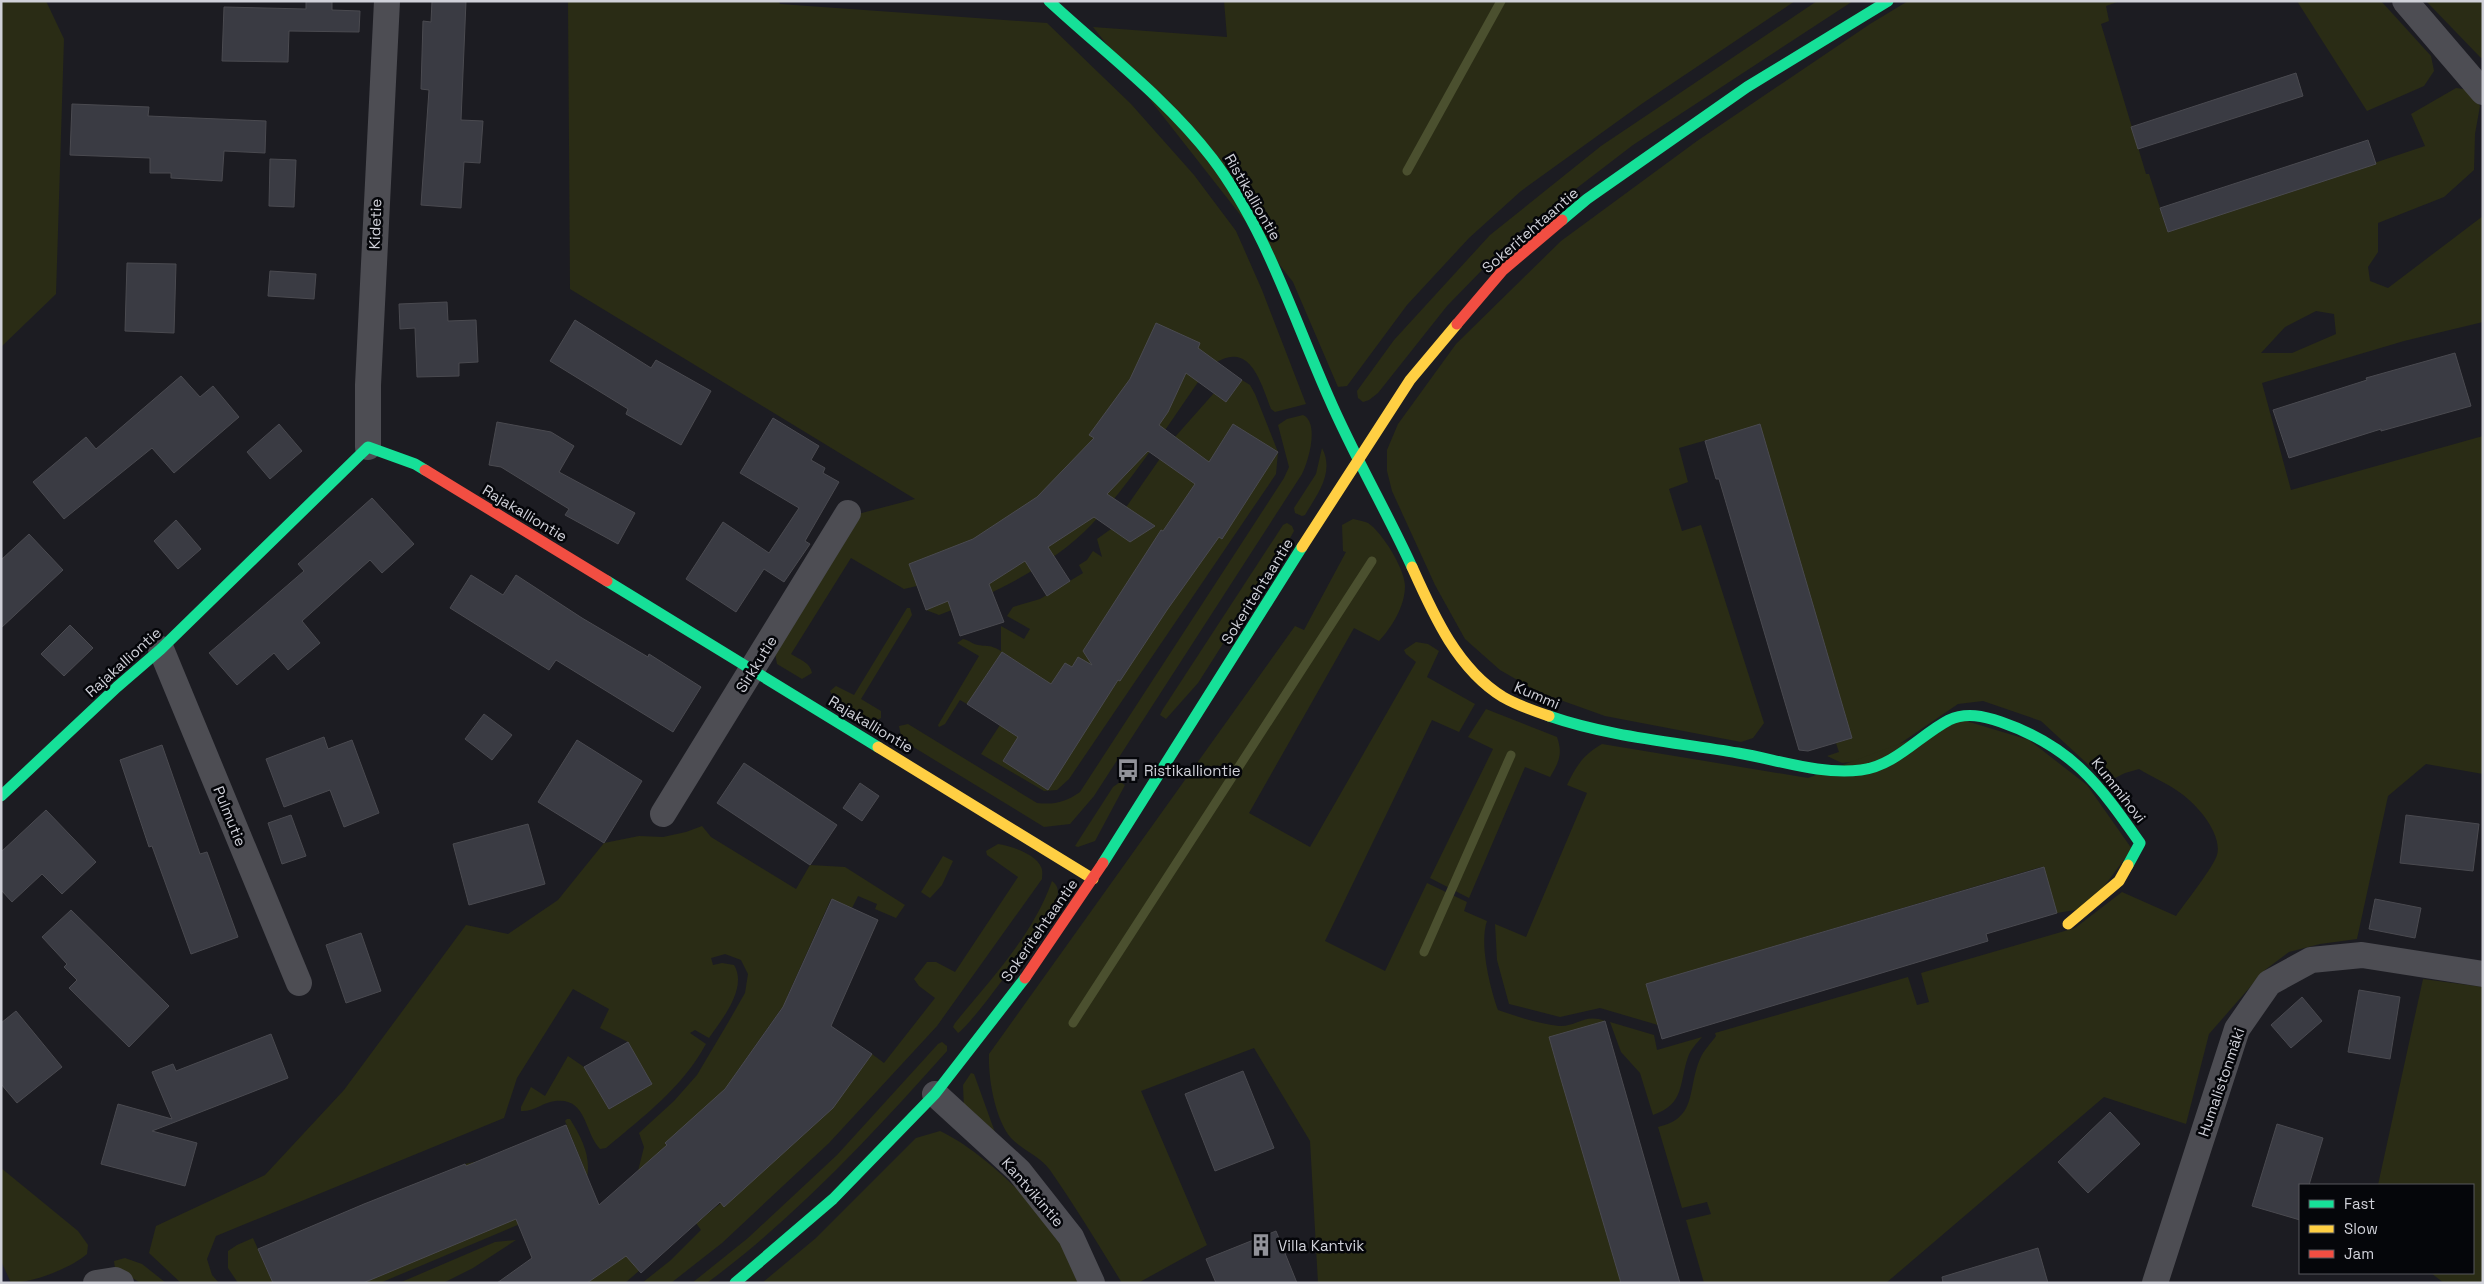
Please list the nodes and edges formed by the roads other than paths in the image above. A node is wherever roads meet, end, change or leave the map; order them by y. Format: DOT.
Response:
graph roads {
  1 [pos="387,1"];
  2 [pos="1049,1"];
  3 [pos="1888,1"];
  4 [pos="2405,1"];
  5 [pos="2483,92"];
  6 [pos="368,447"];
  7 [pos="1358,458"];
  8 [pos="848,513"];
  9 [pos="161,649"];
  10 [pos="752,669"];
  11 [pos="1838,772"];
  12 [pos="1,796"];
  13 [pos="663,814"];
  14 [pos="1093,879"];
  15 [pos="2068,924"];
  16 [pos="2483,974"];
  17 [pos="299,983"];
  18 [pos="935,1094"];
  19 [pos="96,1283"];
  20 [pos="121,1283"];
  21 [pos="735,1283"];
  22 [pos="1092,1283"];
  23 [pos="2155,1283"];
  1 -- 6 [label="street, Kidetie"];
  2 -- 7 [label="street, Ristikalliontie"];
  3 -- 7 [label="street, Sokeritehtaantie"];
  4 -- 5 [label="street"];
  6 -- 9 [label="street, Rajakalliontie"];
  6 -- 10 [label="street, Rajakalliontie"];
  7 -- 11 [label="street, Kummi"];
  7 -- 14 [label="street, Sokeritehtaantie"];
  8 -- 10 [label="street, Sirkkutie"];
  9 -- 12 [label="street, Rajakalliontie"];
  9 -- 17 [label="street, Pulmutie"];
  10 -- 13 [label="street, Sirkkutie"];
  10 -- 14 [label="street, Rajakalliontie"];
  11 -- 15 [label="street, Kummihovi"];
  14 -- 18 [label="street, Sokeritehtaantie"];
  16 -- 23 [label="street, Humalistonmäki"];
  18 -- 21 [label="street, Sokeritehtaantie"];
  18 -- 22 [label="street, Kantvikintie"];
  19 -- 20 [label="street"];
}
